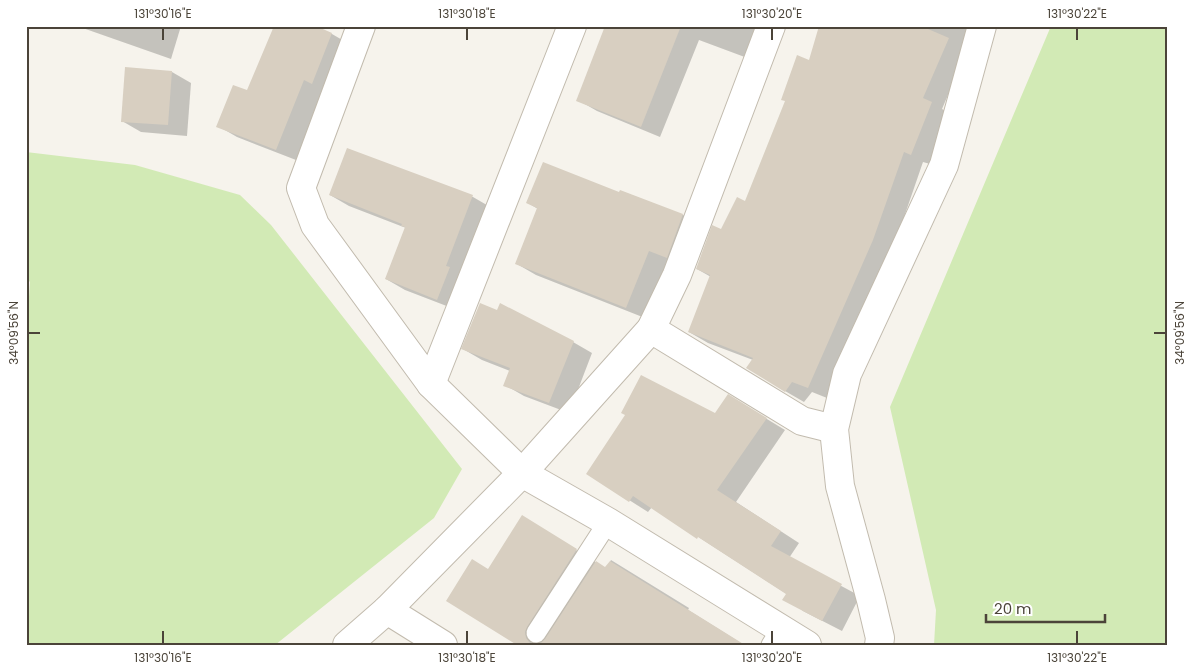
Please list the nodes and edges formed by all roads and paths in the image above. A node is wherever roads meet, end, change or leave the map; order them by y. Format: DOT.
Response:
graph roads {
  1 [pos="361,26"];
  2 [pos="572,26"];
  3 [pos="771,26"];
  4 [pos="982,26"];
  5 [pos="651,329"];
  6 [pos="431,384"];
  7 [pos="834,428"];
  8 [pos="522,473"];
  9 [pos="608,522"];
  10 [pos="387,610"];
  11 [pos="536,633"];
  12 [pos="776,637"];
  13 [pos="347,645"];
  14 [pos="443,645"];
  15 [pos="807,645"];
  16 [pos="879,645"];
  1 -- 6 [label="street"];
  2 -- 6 [label="street"];
  3 -- 5 [label="street"];
  4 -- 7 [label="street"];
  5 -- 7 [label="street"];
  5 -- 8 [label="street"];
  6 -- 8 [label="street"];
  7 -- 16 [label="street"];
  8 -- 9 [label="street"];
  8 -- 10 [label="street"];
  9 -- 11 [label="lane"];
  9 -- 12 [label="street"];
  10 -- 13 [label="street"];
  10 -- 14 [label="street"];
  12 -- 15 [label="street"];
}
